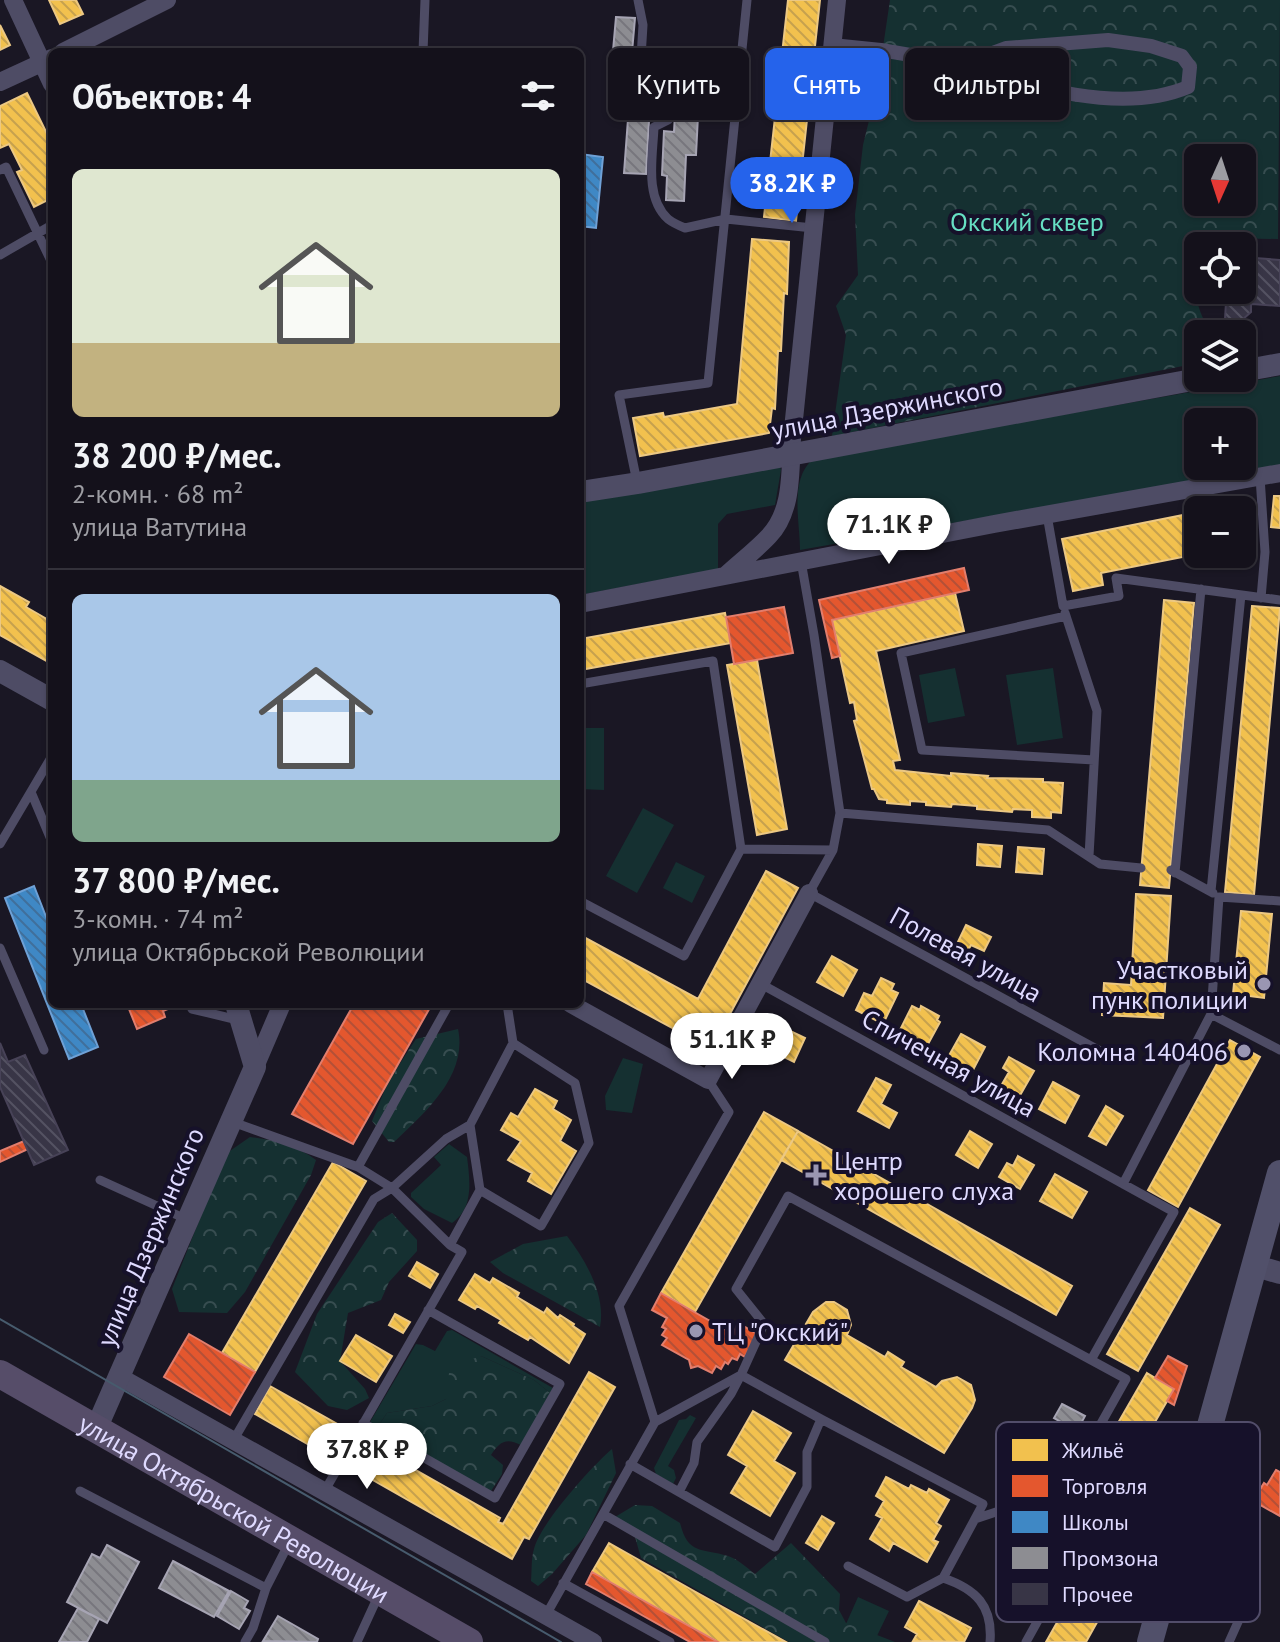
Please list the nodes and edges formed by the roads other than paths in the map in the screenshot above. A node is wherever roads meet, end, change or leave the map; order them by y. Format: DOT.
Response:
graph roads {
  1 [pos="13,0"];
  2 [pos="167,0"];
  3 [pos="425,0"];
  4 [pos="638,0"];
  5 [pos="747,0"];
  6 [pos="837,0"];
  7 [pos="832,45"];
  8 [pos="71,48"];
  9 [pos="423,48"];
  10 [pos="642,48"];
  11 [pos="905,54"];
  12 [pos="47,60"];
  13 [pos="963,64"];
  14 [pos="0,82"];
  15 [pos="668,120"];
  16 [pos="0,170"];
  17 [pos="726,219"];
  18 [pos="48,227"];
  19 [pos="813,228"];
  20 [pos="38,233"];
  21 [pos="48,254"];
  22 [pos="0,255"];
  23 [pos="1280,364"];
  24 [pos="1256,368"];
  25 [pos="1184,382"];
  26 [pos="791,455"];
  27 [pos="1280,473"];
  28 [pos="1260,477"];
  29 [pos="638,483"];
  30 [pos="584,491"];
  31 [pos="1047,515"];
  32 [pos="801,561"];
  33 [pos="723,577"];
  34 [pos="1201,589"];
  35 [pos="1241,595"];
  36 [pos="1261,598"];
  37 [pos="1280,600"];
  38 [pos="584,603"];
  39 [pos="1065,611"];
  40 [pos="0,671"];
  41 [pos="584,683"];
  42 [pos="48,698"];
  43 [pos="1094,760"];
  44 [pos="48,763"];
  45 [pos="31,792"];
  46 [pos="840,813"];
  47 [pos="48,832"];
  48 [pos="0,844"];
  49 [pos="741,849"];
  50 [pos="833,850"];
  51 [pos="1089,856"];
  52 [pos="1141,868"];
  53 [pos="809,893"];
  54 [pos="1215,894"];
  55 [pos="1280,901"];
  56 [pos="584,903"];
  57 [pos="0,948"];
  58 [pos="761,984"];
  59 [pos="192,1008"];
  60 [pos="280,1008"];
  61 [pos="447,1008"];
  62 [pos="508,1008"];
  63 [pos="578,1008"];
  64 [pos="237,1012"];
  65 [pos="1211,1014"];
  66 [pos="513,1043"];
  67 [pos="44,1050"];
  68 [pos="1280,1050"];
  69 [pos="1102,1052"];
  70 [pos="255,1067"];
  71 [pos="708,1080"];
  72 [pos="230,1121"];
  73 [pos="470,1125"];
  74 [pos="358,1167"];
  75 [pos="1280,1173"];
  76 [pos="100,1180"];
  77 [pos="1119,1182"];
  78 [pos="392,1188"];
  79 [pos="480,1190"];
  80 [pos="188,1220"];
  81 [pos="450,1245"];
  82 [pos="1268,1269"];
  83 [pos="428,1310"];
  84 [pos="1091,1360"];
  85 [pos="0,1374"];
  86 [pos="741,1375"];
  87 [pos="120,1377"];
  88 [pos="821,1419"];
  89 [pos="655,1422"];
  90 [pos="1102,1422"];
  91 [pos="1218,1422"];
  92 [pos="363,1423"];
  93 [pos="96,1429"];
  94 [pos="233,1441"];
  95 [pos="630,1464"];
  96 [pos="80,1491"];
  97 [pos="324,1492"];
  98 [pos="679,1492"];
  99 [pos="996,1512"];
  100 [pos="603,1514"];
  101 [pos="975,1519"];
  102 [pos="290,1540"];
  103 [pos="848,1566"];
  104 [pos="943,1578"];
  105 [pos="563,1583"];
  106 [pos="266,1588"];
  107 [pos="380,1592"];
  108 [pos="546,1615"];
  109 [pos="1037,1622"];
  110 [pos="1156,1622"];
  111 [pos="1238,1622"];
  112 [pos="245,1642"];
  113 [pos="357,1642"];
  114 [pos="469,1642"];
  115 [pos="593,1642"];
  116 [pos="670,1642"];
  117 [pos="825,1642"];
  118 [pos="990,1642"];
  119 [pos="1026,1642"];
  120 [pos="1150,1642"];
  121 [pos="1229,1642"];
  1 -- 12 [label="street"];
  2 -- 8 [label="street"];
  3 -- 9 [label="lane"];
  4 -- 10 [label="lane"];
  5 -- 17 [label="lane"];
  6 -- 7 [label="street"];
  7 -- 11 [label="street"];
  7 -- 19 [label="street"];
  12 -- 14 [label="street"];
  13 -- 13 [label="street"];
  15 -- 17 [label="lane"];
  16 -- 20 [label="lane"];
  17 -- 19 [label="lane"];
  17 -- 29 [label="lane"];
  18 -- 20 [label="lane"];
  19 -- 26 [label="street"];
  20 -- 21 [label="lane"];
  20 -- 22 [label="lane"];
  23 -- 24 [label="street"];
  25 -- 26 [label="street, улица Дзержинского"];
  26 -- 29 [label="street, улица Дзержинского"];
  26 -- 33 [label="street"];
  27 -- 28 [label="street"];
  28 -- 31 [label="street"];
  28 -- 36 [label="lane"];
  29 -- 30 [label="street, улица Дзержинского"];
  31 -- 32 [label="street"];
  31 -- 39 [label="lane"];
  32 -- 33 [label="street"];
  32 -- 46 [label="lane"];
  33 -- 38 [label="street"];
  34 -- 35 [label="lane"];
  34 -- 39 [label="lane"];
  34 -- 54 [label="lane"];
  35 -- 36 [label="lane"];
  35 -- 54 [label="lane"];
  36 -- 37 [label="lane"];
  39 -- 43 [label="lane"];
  39 -- 43 [label="lane"];
  40 -- 42 [label="street"];
  41 -- 49 [label="lane"];
  43 -- 51 [label="lane"];
  44 -- 45 [label="lane"];
  45 -- 47 [label="lane"];
  45 -- 48 [label="lane"];
  46 -- 50 [label="lane"];
  46 -- 51 [label="lane"];
  49 -- 50 [label="lane"];
  49 -- 56 [label="lane"];
  50 -- 53 [label="lane"];
  51 -- 52 [label="lane"];
  53 -- 58 [label="street"];
  53 -- 69 [label="lane, Полевая улица"];
  54 -- 55 [label="lane"];
  54 -- 65 [label="lane"];
  57 -- 67 [label="lane"];
  58 -- 71 [label="street"];
  58 -- 77 [label="lane, Спичечная улица"];
  59 -- 64 [label="lane"];
  60 -- 70 [label="street, улица Дзержинского"];
  61 -- 74 [label="lane"];
  62 -- 66 [label="lane"];
  63 -- 71 [label="street"];
  64 -- 70 [label="street"];
  65 -- 68 [label="lane"];
  65 -- 77 [label="lane"];
  66 -- 73 [label="lane"];
  66 -- 79 [label="lane"];
  70 -- 72 [label="street, улица Дзержинского"];
  71 -- 89 [label="lane"];
  72 -- 74 [label="lane"];
  72 -- 80 [label="street, улица Дзержинского"];
  73 -- 78 [label="lane"];
  73 -- 79 [label="lane"];
  74 -- 78 [label="lane"];
  75 -- 82 [label="main road"];
  76 -- 80 [label="lane"];
  77 -- 84 [label="lane, Спичечная улица"];
  78 -- 81 [label="lane"];
  78 -- 94 [label="lane"];
  79 -- 81 [label="lane"];
  80 -- 87 [label="street, улица Дзержинского"];
  81 -- 83 [label="lane"];
  82 -- 91 [label="main road"];
  83 -- 92 [label="lane"];
  83 -- 92 [label="lane"];
  84 -- 86 [label="lane"];
  84 -- 90 [label="lane"];
  85 -- 93 [label="main road, улица Октябрьской Революции"];
  86 -- 88 [label="lane"];
  86 -- 89 [label="lane"];
  86 -- 98 [label="lane"];
  87 -- 93 [label="street, улица Дзержинского"];
  87 -- 94 [label="street"];
  88 -- 98 [label="lane"];
  88 -- 101 [label="lane"];
  89 -- 95 [label="lane"];
  92 -- 97 [label="lane"];
  93 -- 102 [label="main road, улица Октябрьской Революции"];
  94 -- 97 [label="street"];
  95 -- 98 [label="lane"];
  95 -- 100 [label="lane"];
  96 -- 106 [label="lane"];
  97 -- 108 [label="street"];
  99 -- 101 [label="lane"];
  100 -- 105 [label="lane"];
  100 -- 117 [label="lane"];
  101 -- 104 [label="lane"];
  102 -- 106 [label="lane"];
  102 -- 107 [label="main road, улица Октябрьской Революции"];
  103 -- 104 [label="lane"];
  104 -- 118 [label="lane"];
  105 -- 108 [label="lane"];
  105 -- 116 [label="lane"];
  106 -- 112 [label="lane"];
  107 -- 113 [label="lane"];
  107 -- 114 [label="main road, улица Октябрьской Революции"];
  108 -- 115 [label="street"];
  109 -- 119 [label="lane"];
  110 -- 120 [label="main road"];
  111 -- 121 [label="lane"];
}
